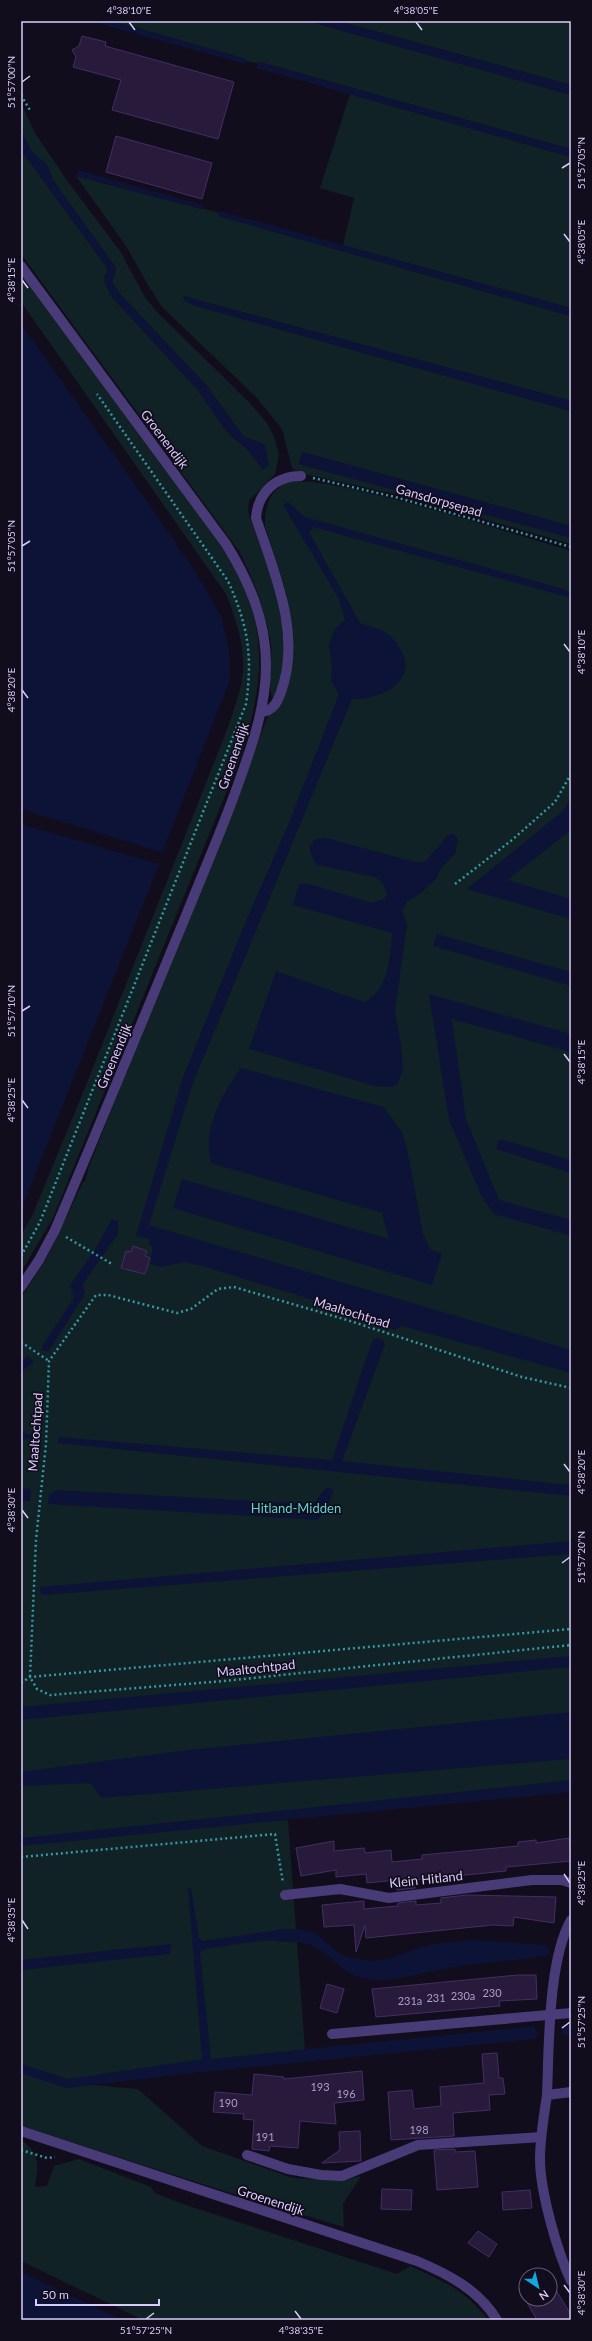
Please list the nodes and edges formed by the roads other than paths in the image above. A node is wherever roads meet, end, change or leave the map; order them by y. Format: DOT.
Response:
graph roads {
  1 [pos="21,266"];
  2 [pos="301,476"];
  3 [pos="261,712"];
  4 [pos="21,1287"];
  5 [pos="571,1883"];
  6 [pos="284,1896"];
  7 [pos="571,1920"];
  8 [pos="571,2013"];
  9 [pos="552,2014"];
  10 [pos="332,2034"];
  11 [pos="571,2092"];
  12 [pos="547,2095"];
  13 [pos="21,2132"];
  14 [pos="541,2137"];
  15 [pos="247,2155"];
  16 [pos="571,2280"];
  17 [pos="497,2320"];
  1 -- 3 [label="street, Groenendijk"];
  2 -- 3 [label="street"];
  3 -- 4 [label="street, Groenendijk"];
  5 -- 6 [label="street, Klein Hitland"];
  7 -- 9 [label="street"];
  8 -- 9 [label="street"];
  9 -- 10 [label="street"];
  9 -- 12 [label="street"];
  11 -- 12 [label="street"];
  12 -- 14 [label="street"];
  13 -- 17 [label="street, Groenendijk"];
  14 -- 15 [label="street"];
  14 -- 16 [label="street"];
}
